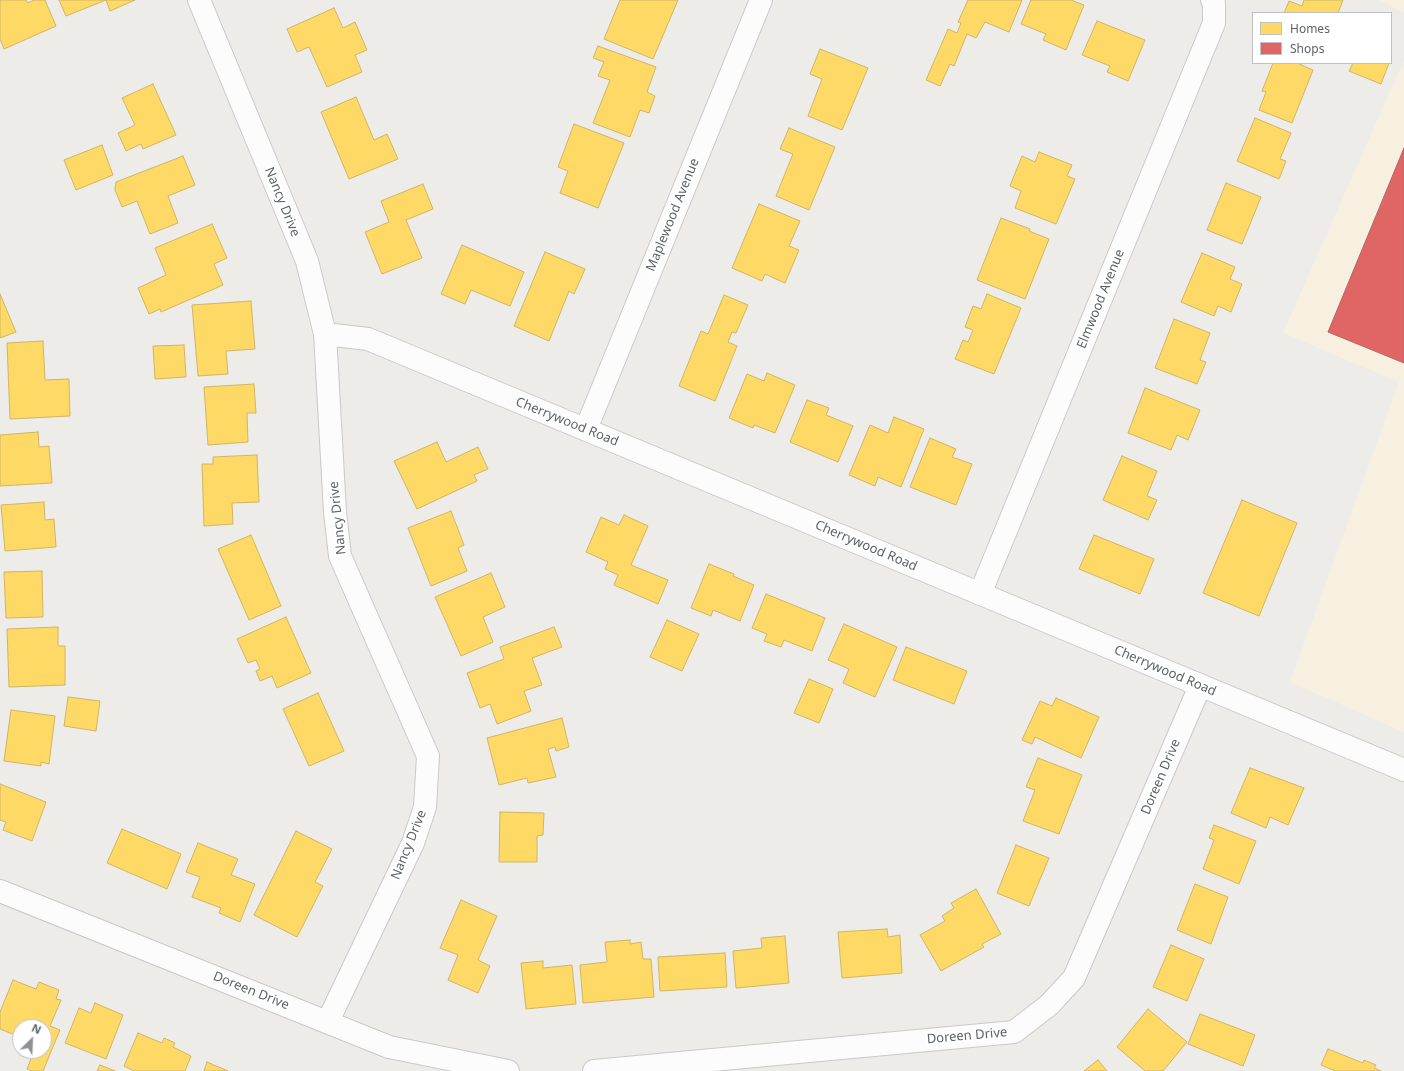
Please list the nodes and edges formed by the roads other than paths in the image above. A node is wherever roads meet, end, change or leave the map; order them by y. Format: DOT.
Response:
graph roads {
  1 [pos="199,0"];
  2 [pos="761,0"];
  3 [pos="1213,2"];
  4 [pos="325,334"];
  5 [pos="586,429"];
  6 [pos="980,594"];
  7 [pos="1200,686"];
  8 [pos="1404,770"];
  9 [pos="0,891"];
  10 [pos="328,1021"];
  11 [pos="508,1071"];
  12 [pos="594,1071"];
  1 -- 4 [label="street, Nancy Drive"];
  2 -- 5 [label="street, Maplewood Avenue"];
  3 -- 6 [label="street, Elmwood Avenue"];
  4 -- 5 [label="street, Cherrywood Road"];
  4 -- 10 [label="street, Nancy Drive"];
  5 -- 6 [label="street, Cherrywood Road"];
  6 -- 7 [label="street, Cherrywood Road"];
  7 -- 8 [label="street, Cherrywood Road"];
  7 -- 12 [label="street, Doreen Drive"];
  9 -- 10 [label="street, Doreen Drive"];
  10 -- 11 [label="street, Doreen Drive"];
}
